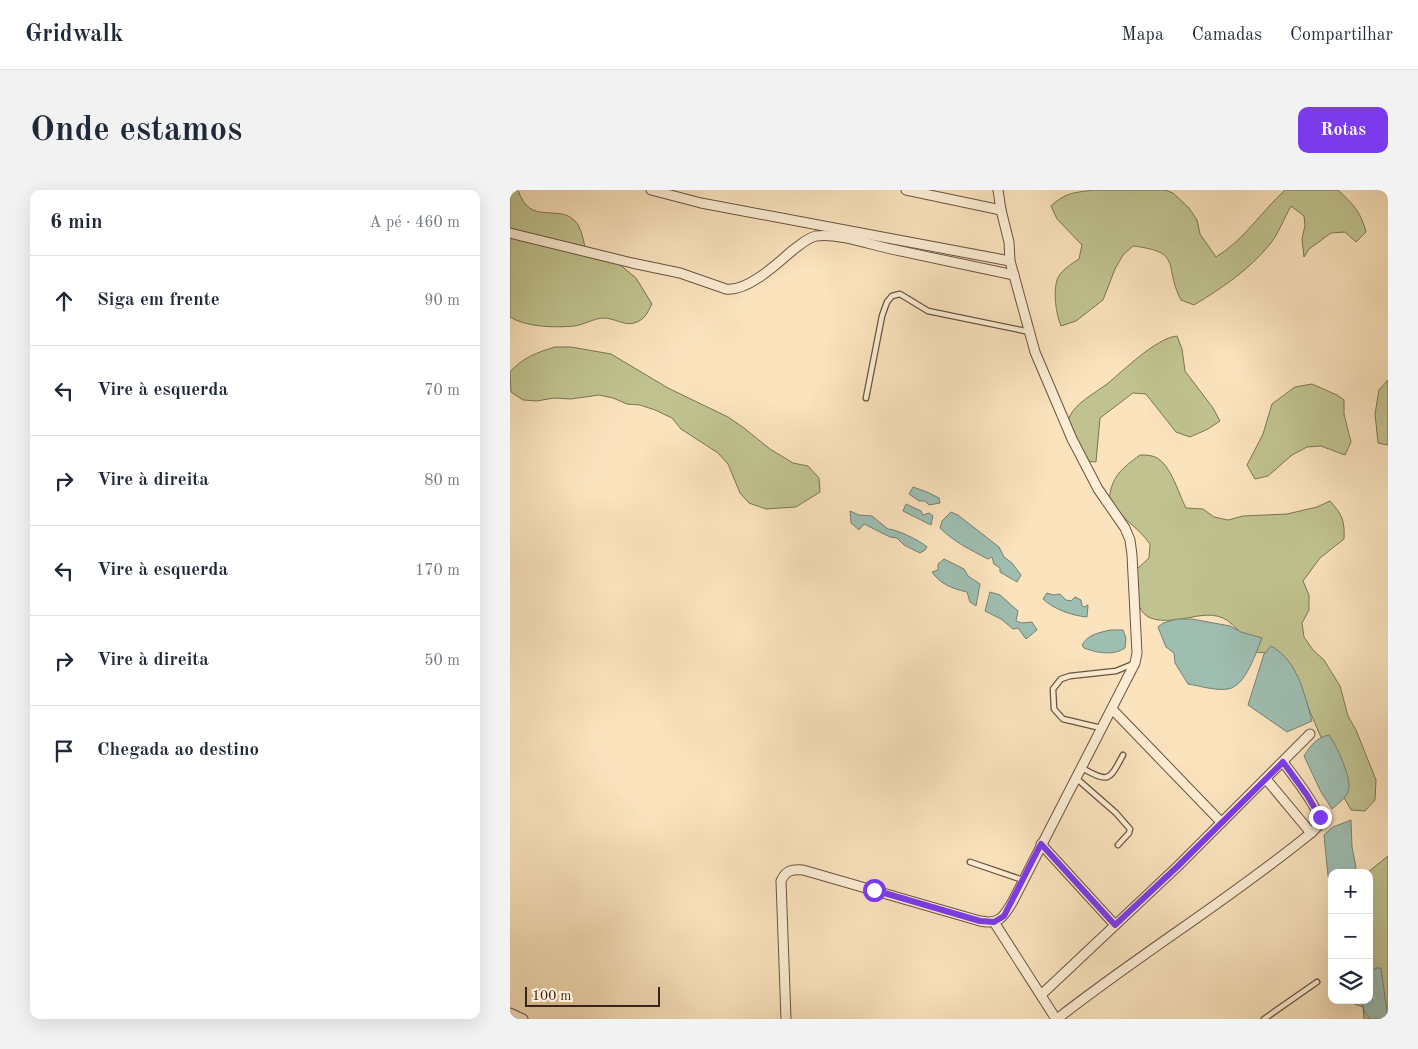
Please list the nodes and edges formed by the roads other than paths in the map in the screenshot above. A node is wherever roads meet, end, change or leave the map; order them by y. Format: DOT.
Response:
graph roads {
  1 [pos="651,190"];
  2 [pos="906,190"];
  3 [pos="998,190"];
  4 [pos="1001,210"];
  5 [pos="510,233"];
  6 [pos="1010,261"];
  7 [pos="1014,275"];
  8 [pos="1030,332"];
  9 [pos="866,398"];
  10 [pos="1135,663"];
  11 [pos="1112,709"];
  12 [pos="1102,728"];
  13 [pos="1310,734"];
  14 [pos="1123,755"];
  15 [pos="1283,762"];
  16 [pos="1081,768"];
  17 [pos="1076,778"];
  18 [pos="1266,778"];
  19 [pos="1221,822"];
  20 [pos="1311,833"];
  21 [pos="1041,844"];
  22 [pos="1118,845"];
  23 [pos="970,862"];
  24 [pos="1023,880"];
  25 [pos="994,922"];
  26 [pos="1115,925"];
  27 [pos="1318,982"];
  28 [pos="1041,995"];
  29 [pos="510,1013"];
  30 [pos="523,1019"];
  31 [pos="786,1019"];
  32 [pos="1057,1019"];
  33 [pos="1264,1019"];
  1 -- 6 [label="street"];
  2 -- 4 [label="street"];
  3 -- 4 [label="street"];
  4 -- 6 [label="street"];
  5 -- 7 [label="street"];
  6 -- 7 [label="street"];
  7 -- 8 [label="street"];
  8 -- 9 [label="lane"];
  8 -- 10 [label="street"];
  10 -- 11 [label="street"];
  10 -- 12 [label="lane"];
  11 -- 12 [label="street"];
  11 -- 19 [label="street"];
  12 -- 16 [label="street"];
  13 -- 15 [label="street"];
  14 -- 16 [label="lane"];
  15 -- 18 [label="street"];
  15 -- 20 [label="street"];
  16 -- 17 [label="street"];
  17 -- 21 [label="street"];
  17 -- 22 [label="lane"];
  18 -- 19 [label="street"];
  18 -- 20 [label="street"];
  19 -- 26 [label="street"];
  20 -- 32 [label="street"];
  21 -- 24 [label="street"];
  21 -- 26 [label="street"];
  23 -- 24 [label="lane"];
  24 -- 25 [label="street"];
  25 -- 28 [label="street"];
  25 -- 31 [label="street"];
  26 -- 28 [label="street"];
  27 -- 33 [label="lane"];
  28 -- 32 [label="street"];
  29 -- 30 [label="street"];
}
